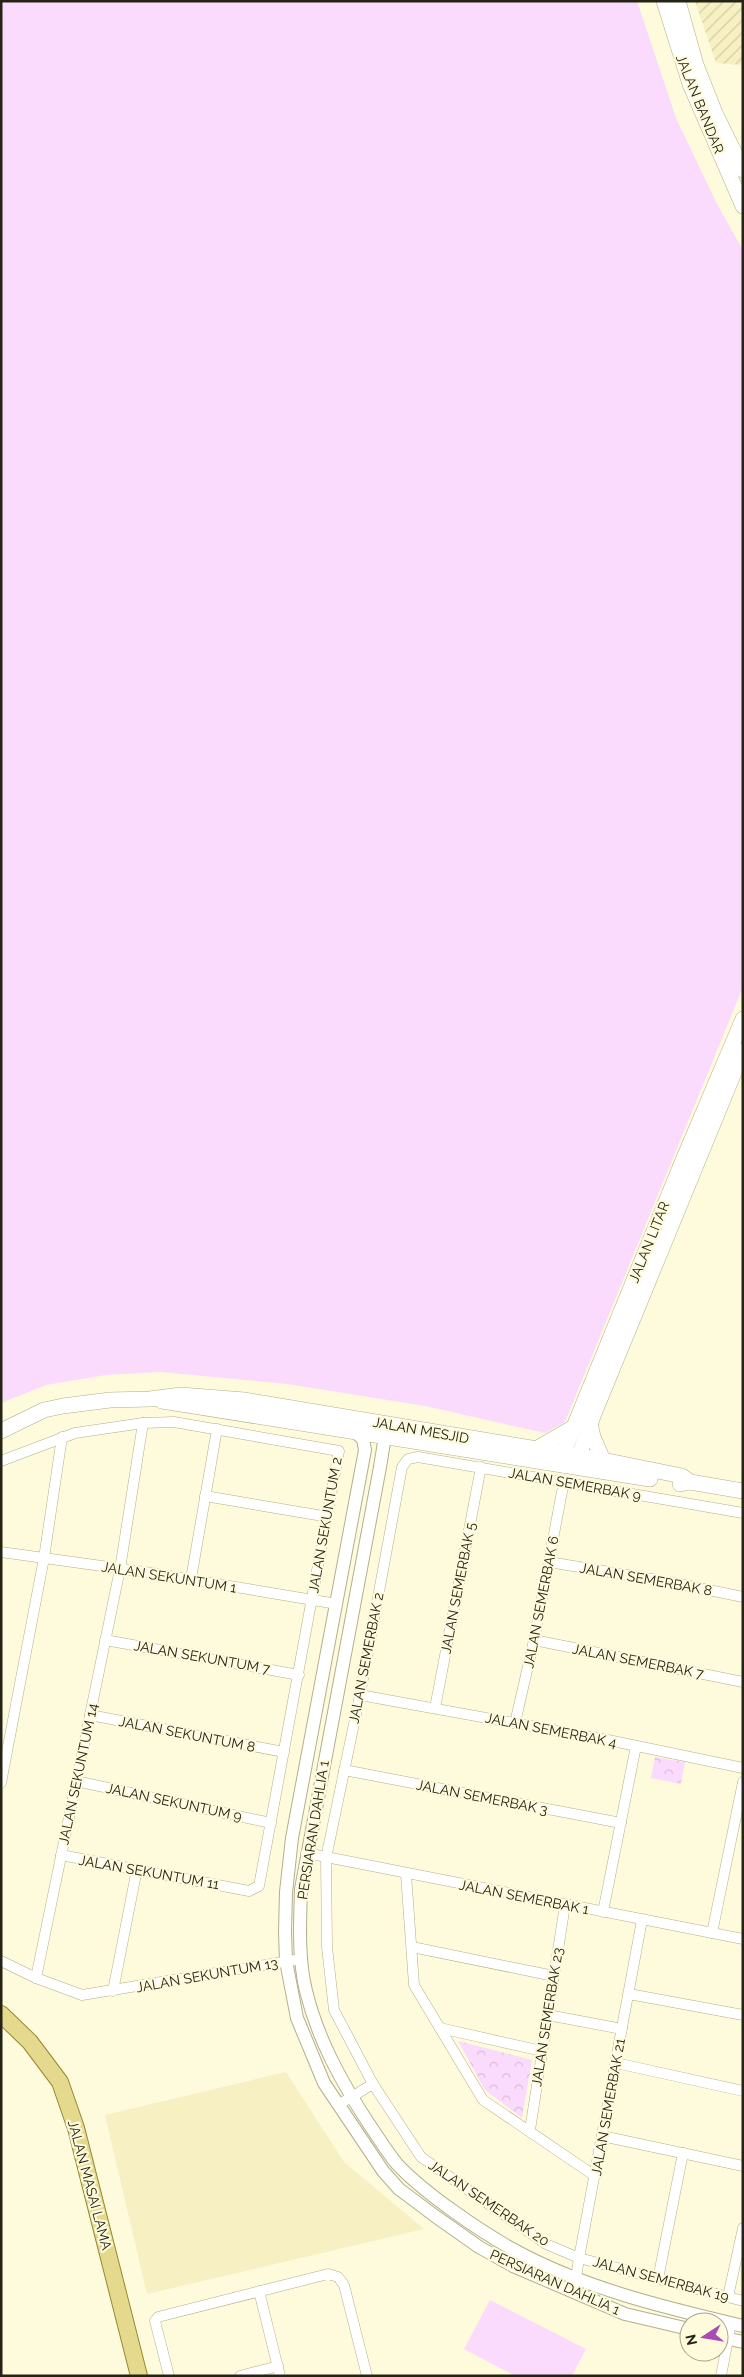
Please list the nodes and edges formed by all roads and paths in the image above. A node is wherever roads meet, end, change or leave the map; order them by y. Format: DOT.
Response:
graph roads {
  1 [pos="664,1"];
  2 [pos="678,1"];
  3 [pos="710,116"];
  4 [pos="743,170"];
  5 [pos="743,206"];
  6 [pos="743,1019"];
  7 [pos="743,1051"];
  8 [pos="150,1399"];
  9 [pos="143,1422"];
  10 [pos="377,1422"];
  11 [pos="590,1423"];
  12 [pos="574,1427"];
  13 [pos="217,1429"];
  14 [pos="354,1431"];
  15 [pos="1,1432"];
  16 [pos="385,1436"];
  17 [pos="62,1437"];
  18 [pos="536,1449"];
  19 [pos="408,1459"];
  20 [pos="603,1460"];
  21 [pos="1,1461"];
  22 [pos="569,1461"];
  23 [pos="362,1463"];
  24 [pos="380,1467"];
  25 [pos="481,1467"];
  26 [pos="564,1481"];
  27 [pos="690,1482"];
  28 [pos="743,1491"];
  29 [pos="205,1496"];
  30 [pos="743,1513"];
  31 [pos="323,1516"];
  32 [pos="1,1552"];
  33 [pos="44,1558"];
  34 [pos="549,1562"];
  35 [pos="120,1569"];
  36 [pos="191,1580"];
  37 [pos="743,1597"];
  38 [pos="312,1600"];
  39 [pos="337,1604"];
  40 [pos="105,1640"];
  41 [pos="534,1640"];
  42 [pos="298,1675"];
  43 [pos="743,1682"];
  44 [pos="360,1695"];
  45 [pos="436,1708"];
  46 [pos="90,1715"];
  47 [pos="515,1723"];
  48 [pos="636,1746"];
  49 [pos="284,1752"];
  50 [pos="743,1768"];
  51 [pos="344,1770"];
  52 [pos="76,1781"];
  53 [pos="743,1782"];
  54 [pos="1,1783"];
  55 [pos="271,1822"];
  56 [pos="620,1823"];
  57 [pos="306,1853"];
  58 [pos="61,1856"];
  59 [pos="326,1858"];
  60 [pos="137,1869"];
  61 [pos="406,1874"];
  62 [pos="237,1888"];
  63 [pos="565,1905"];
  64 [pos="603,1912"];
  65 [pos="642,1920"];
  66 [pos="712,1933"];
  67 [pos="743,1939"];
  68 [pos="412,1947"];
  69 [pos="301,1959"];
  70 [pos="1,1961"];
  71 [pos="286,1961"];
  72 [pos="554,1976"];
  73 [pos="36,1978"];
  74 [pos="113,1991"];
  75 [pos="629,1994"];
  76 [pos="1,2014"];
  77 [pos="548,2015"];
  78 [pos="743,2016"];
  79 [pos="440,2028"];
  80 [pos="622,2029"];
  81 [pos="542,2051"];
  82 [pos="616,2063"];
  83 [pos="373,2084"];
  84 [pos="743,2091"];
  85 [pos="351,2097"];
  86 [pos="338,2105"];
  87 [pos="530,2130"];
  88 [pos="602,2136"];
  89 [pos="683,2153"];
  90 [pos="743,2166"];
  91 [pos="595,2176"];
  92 [pos="743,2228"];
  93 [pos="579,2258"];
  94 [pos="576,2278"];
  95 [pos="658,2278"];
  96 [pos="259,2291"];
  97 [pos="574,2294"];
  98 [pos="728,2297"];
  99 [pos="743,2301"];
  100 [pos="737,2324"];
  101 [pos="679,2328"];
  102 [pos="729,2339"];
  103 [pos="743,2342"];
  104 [pos="722,2362"];
  105 [pos="279,2371"];
  106 [pos="138,2376"];
  107 [pos="169,2376"];
  108 [pos="240,2376"];
  109 [pos="367,2376"];
  110 [pos="721,2376"];
  1 -- 3 [label="main road, JALAN BANDAR"];
  2 -- 3 [label="main road, JALAN BANDAR"];
  3 -- 4 [label="main road, JALAN BANDAR"];
  3 -- 5 [label="main road, JALAN BANDAR"];
  6 -- 12 [label="main road, JALAN LITAR"];
  7 -- 11 [label="main road, JALAN LITAR"];
  8 -- 10 [label="main road, JALAN MESJID"];
  8 -- 14 [label="main road, JALAN MESJID"];
  8 -- 15 [label="main road, JALAN MESJID"];
  9 -- 13 [label="street, JALAN SEKUNTUM 2"];
  9 -- 17 [label="street, JALAN SEKUNTUM 2"];
  9 -- 35 [label="street, JALAN SEKUNTUM 14"];
  10 -- 16 [label="street"];
  10 -- 18 [label="main road, JALAN MESJID"];
  11 -- 20 [label="main road"];
  11 -- 22 [label="main road, JALAN LITAR"];
  12 -- 18 [label="main road"];
  12 -- 22 [label="main road, JALAN LITAR"];
  13 -- 29 [label="street"];
  13 -- 38 [label="street, JALAN SEKUNTUM 2"];
  14 -- 16 [label="main road, JALAN MESJID"];
  14 -- 23 [label="street, PERSIARAN DAHLIA 1"];
  16 -- 22 [label="main road, JALAN MESJID"];
  16 -- 24 [label="street, PERSIARAN DAHLIA 1"];
  17 -- 21 [label="street, JALAN SEKUNTUM 2"];
  17 -- 33 [label="street"];
  18 -- 22 [label="main road, JALAN MESJID"];
  19 -- 25 [label="street, JALAN SEMERBAK 9"];
  19 -- 44 [label="street, JALAN SEMERBAK 2"];
  20 -- 22 [label="main road, JALAN MESJID"];
  20 -- 27 [label="main road, JALAN MESJID"];
  22 -- 27 [label="main road, JALAN MESJID"];
  23 -- 24 [label="street"];
  23 -- 39 [label="street, PERSIARAN DAHLIA 1"];
  24 -- 57 [label="street, PERSIARAN DAHLIA 1"];
  25 -- 26 [label="street, JALAN SEMERBAK 9"];
  25 -- 45 [label="street, JALAN SEMERBAK 5"];
  26 -- 30 [label="street, JALAN SEMERBAK 9"];
  26 -- 34 [label="street, JALAN SEMERBAK 6"];
  27 -- 28 [label="main road, JALAN MESJID"];
  29 -- 31 [label="street"];
  29 -- 36 [label="street"];
  32 -- 33 [label="street, JALAN SEKUNTUM 1"];
  33 -- 35 [label="street, JALAN SEKUNTUM 1"];
  33 -- 54 [label="street"];
  34 -- 37 [label="street, JALAN SEMERBAK 8"];
  34 -- 41 [label="street, JALAN SEMERBAK 6"];
  35 -- 36 [label="street, JALAN SEKUNTUM 1"];
  35 -- 40 [label="street, JALAN SEKUNTUM 14"];
  36 -- 38 [label="street, JALAN SEKUNTUM 1"];
  38 -- 39 [label="street, JALAN SEKUNTUM 1"];
  38 -- 42 [label="street, JALAN SEKUNTUM 2"];
  39 -- 71 [label="street, PERSIARAN DAHLIA 1"];
  40 -- 42 [label="street, JALAN SEKUNTUM 7"];
  40 -- 46 [label="street, JALAN SEKUNTUM 14"];
  41 -- 43 [label="street, JALAN SEMERBAK 7"];
  41 -- 47 [label="street, JALAN SEMERBAK 6"];
  42 -- 49 [label="street, JALAN SEKUNTUM 2"];
  44 -- 45 [label="street, JALAN SEMERBAK 4"];
  44 -- 51 [label="street, JALAN SEMERBAK 2"];
  45 -- 47 [label="street, JALAN SEMERBAK 4"];
  46 -- 49 [label="street, JALAN SEKUNTUM 8"];
  46 -- 52 [label="street, JALAN SEKUNTUM 14"];
  47 -- 48 [label="street, JALAN SEMERBAK 4"];
  48 -- 50 [label="street, JALAN SEMERBAK 4"];
  48 -- 56 [label="street"];
  49 -- 55 [label="street, JALAN SEKUNTUM 2"];
  51 -- 56 [label="street, JALAN SEMERBAK 3"];
  51 -- 59 [label="street, JALAN SEMERBAK 2"];
  52 -- 55 [label="street, JALAN SEKUNTUM 9"];
  52 -- 58 [label="street, JALAN SEKUNTUM 14"];
  53 -- 66 [label="street"];
  55 -- 62 [label="street, JALAN SEKUNTUM 2"];
  56 -- 64 [label="street"];
  57 -- 59 [label="street, JALAN SEMERBAK 1"];
  57 -- 69 [label="street, PERSIARAN DAHLIA 1"];
  58 -- 60 [label="street, JALAN SEKUNTUM 11"];
  58 -- 73 [label="street, JALAN SEKUNTUM 14"];
  59 -- 61 [label="street, JALAN SEMERBAK 1"];
  59 -- 83 [label="street, JALAN SEMERBAK 20"];
  60 -- 62 [label="street, JALAN SEKUNTUM 11"];
  60 -- 74 [label="street"];
  61 -- 63 [label="street, JALAN SEMERBAK 1"];
  61 -- 68 [label="street"];
  63 -- 64 [label="street, JALAN SEMERBAK 1"];
  63 -- 72 [label="street, JALAN SEMERBAK 23"];
  64 -- 65 [label="street, JALAN SEMERBAK 1"];
  65 -- 66 [label="street, JALAN SEMERBAK 1"];
  65 -- 75 [label="street, JALAN SEMERBAK 21"];
  66 -- 67 [label="street, JALAN SEMERBAK 1"];
  68 -- 72 [label="street"];
  68 -- 79 [label="street"];
  69 -- 71 [label="street, JALAN SEKUNTUM 13"];
  69 -- 85 [label="street, PERSIARAN DAHLIA 1"];
  70 -- 73 [label="street, JALAN SEKUNTUM 13"];
  71 -- 74 [label="street, JALAN SEKUNTUM 13"];
  71 -- 86 [label="street, PERSIARAN DAHLIA 1"];
  72 -- 77 [label="street, JALAN SEMERBAK 23"];
  73 -- 74 [label="street, JALAN SEKUNTUM 13"];
  75 -- 78 [label="street"];
  75 -- 80 [label="street, JALAN SEMERBAK 21"];
  76 -- 106 [label="main road, JALAN MASAI LAMA"];
  77 -- 80 [label="street"];
  77 -- 81 [label="street, JALAN SEMERBAK 23"];
  79 -- 81 [label="street"];
  79 -- 87 [label="street"];
  80 -- 82 [label="street, JALAN SEMERBAK 21"];
  81 -- 87 [label="street, JALAN SEMERBAK 23"];
  82 -- 84 [label="street"];
  82 -- 88 [label="street, JALAN SEMERBAK 21"];
  83 -- 85 [label="street"];
  83 -- 93 [label="street, JALAN SEMERBAK 20"];
  85 -- 86 [label="street"];
  85 -- 94 [label="street, PERSIARAN DAHLIA 1"];
  86 -- 97 [label="street, PERSIARAN DAHLIA 1"];
  87 -- 91 [label="street"];
  88 -- 89 [label="street"];
  88 -- 91 [label="street, JALAN SEMERBAK 21"];
  89 -- 90 [label="street"];
  89 -- 95 [label="street"];
  91 -- 93 [label="street, JALAN SEMERBAK 21"];
  92 -- 98 [label="street"];
  93 -- 94 [label="street, JALAN SEMERBAK 21"];
  93 -- 95 [label="street, JALAN SEMERBAK 19"];
  94 -- 97 [label="street, JALAN SEMERBAK 21"];
  94 -- 100 [label="street, PERSIARAN DAHLIA 1"];
  95 -- 98 [label="street, JALAN SEMERBAK 19"];
  96 -- 105 [label="street"];
  96 -- 107 [label="street"];
  96 -- 109 [label="street"];
  97 -- 101 [label="street, PERSIARAN DAHLIA 1"];
  98 -- 99 [label="street, JALAN SEMERBAK 19"];
  102 -- 103 [label="street"];
  104 -- 110 [label="street"];
  105 -- 108 [label="street"];
}
